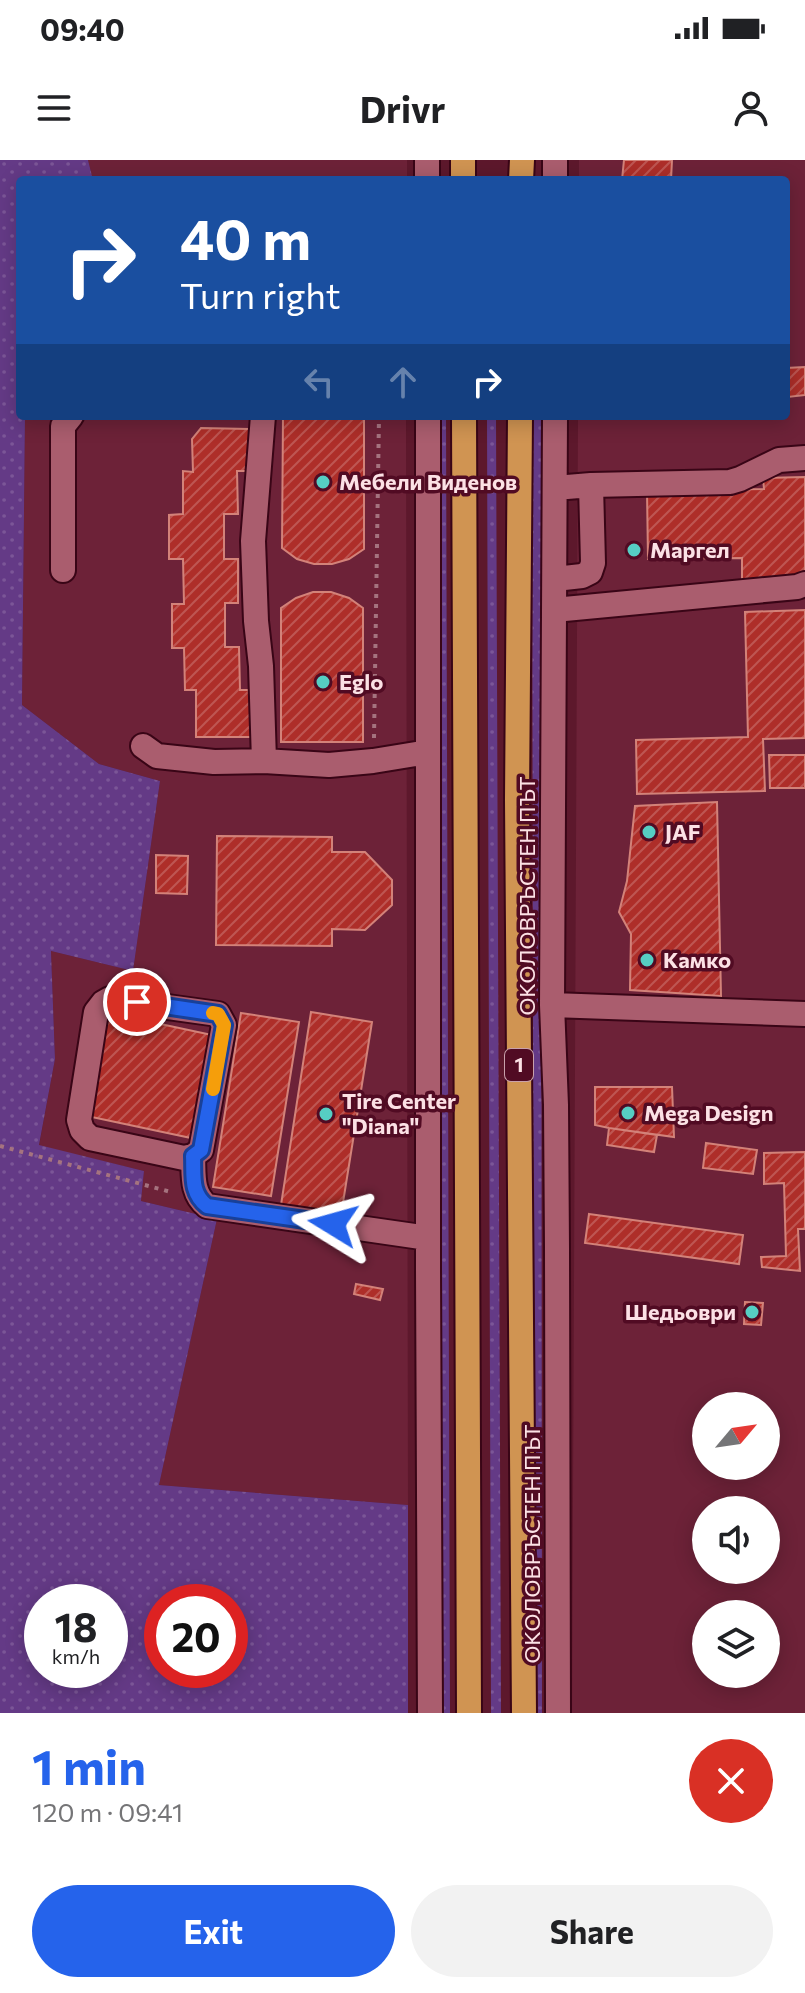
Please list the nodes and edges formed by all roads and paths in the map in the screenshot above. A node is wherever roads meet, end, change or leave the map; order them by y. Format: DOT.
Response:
graph roads {
  1 [pos="68,420"];
  2 [pos="263,420"];
  3 [pos="379,420"];
  4 [pos="428,420"];
  5 [pos="464,420"];
  6 [pos="520,420"];
  7 [pos="555,420"];
  8 [pos="805,458"];
  9 [pos="591,485"];
  10 [pos="555,488"];
  11 [pos="63,570"];
  12 [pos="555,579"];
  13 [pos="805,584"];
  14 [pos="554,610"];
  15 [pos="143,746"];
  16 [pos="428,752"];
  17 [pos="264,761"];
  18 [pos="373,761"];
  19 [pos="552,1005"];
  20 [pos="805,1014"];
  21 [pos="0,1146"];
  22 [pos="193,1156"];
  23 [pos="199,1200"];
  24 [pos="428,1238"];
  25 [pos="430,1713"];
  26 [pos="469,1713"];
  27 [pos="524,1713"];
  28 [pos="558,1713"];
  1 -- 11 [label="street"];
  2 -- 17 [label="street"];
  3 -- 18 [label="path"];
  4 -- 16 [label="street"];
  5 -- 26 [label="highway"];
  6 -- 27 [label="highway, ОКОЛОВРЪСТЕН ПЪТ / 1"];
  7 -- 10 [label="street, ОКОЛОВРЪСТЕН ПЪТ"];
  8 -- 9 [label="street"];
  9 -- 10 [label="street"];
  9 -- 12 [label="street"];
  10 -- 12 [label="street, ОКОЛОВРЪСТЕН ПЪТ"];
  12 -- 14 [label="street, ОКОЛОВРЪСТЕН ПЪТ"];
  13 -- 14 [label="street"];
  14 -- 19 [label="street, ОКОЛОВРЪСТЕН ПЪТ"];
  15 -- 17 [label="street"];
  16 -- 18 [label="street"];
  16 -- 24 [label="street"];
  17 -- 18 [label="street"];
  19 -- 20 [label="street"];
  19 -- 28 [label="street, ОКОЛОВРЪСТЕН ПЪТ"];
  21 -- 23 [label="path"];
  22 -- 22 [label="street"];
  22 -- 23 [label="street"];
  23 -- 24 [label="street"];
  24 -- 25 [label="street"];
}
